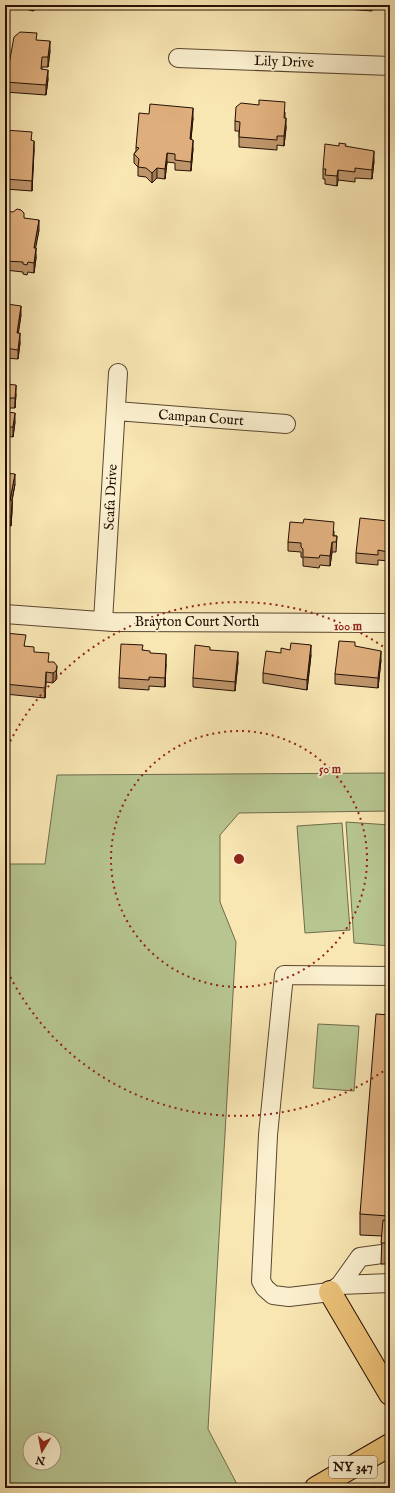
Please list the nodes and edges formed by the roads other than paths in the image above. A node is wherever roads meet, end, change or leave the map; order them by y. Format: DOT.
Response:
graph roads {
  1 [pos="178,58"];
  2 [pos="390,66"];
  3 [pos="118,373"];
  4 [pos="116,411"];
  5 [pos="286,424"];
  6 [pos="5,614"];
  7 [pos="103,621"];
  8 [pos="390,623"];
  9 [pos="390,976"];
  10 [pos="382,1254"];
  11 [pos="390,1283"];
  12 [pos="335,1288"];
  13 [pos="390,1394"];
  14 [pos="389,1443"];
  15 [pos="316,1488"];
  1 -- 2 [label="street, Lily Drive"];
  3 -- 4 [label="street, Scafa Drive"];
  4 -- 5 [label="street, Campan Court"];
  4 -- 7 [label="street, Scafa Drive"];
  6 -- 7 [label="street, Brayton Court North"];
  7 -- 8 [label="street, Brayton Court North"];
  9 -- 12 [label="street"];
  10 -- 12 [label="street"];
  11 -- 12 [label="street"];
  12 -- 13 [label="highway"];
  14 -- 15 [label="highway, NY 347"];
}
